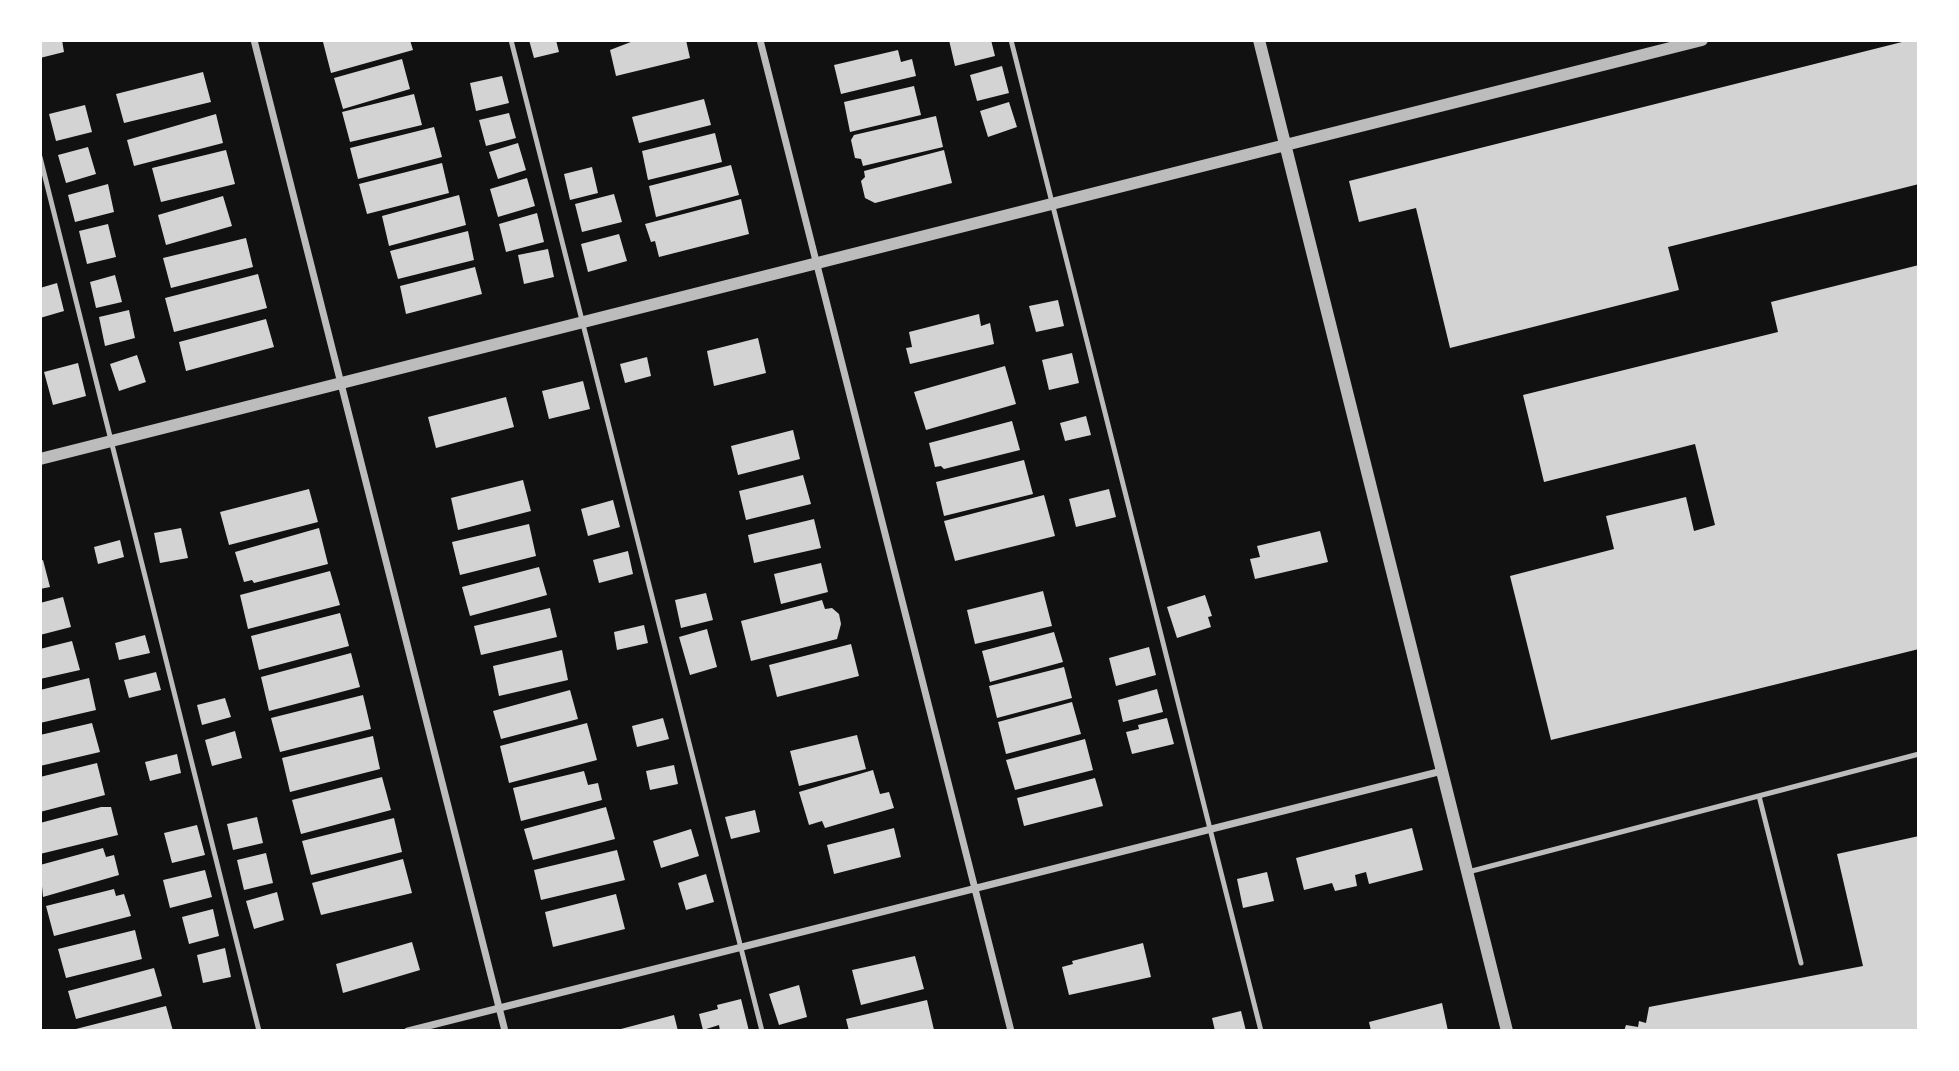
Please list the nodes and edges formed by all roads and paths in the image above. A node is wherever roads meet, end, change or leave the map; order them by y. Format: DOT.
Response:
graph roads {
  1 [pos="254,40"];
  2 [pos="511,40"];
  3 [pos="760,40"];
  4 [pos="1011,40"];
  5 [pos="1259,40"];
  6 [pos="1702,40"];
  7 [pos="1285,146"];
  8 [pos="40,157"];
  9 [pos="1053,204"];
  10 [pos="816,264"];
  11 [pos="582,323"];
  12 [pos="341,383"];
  13 [pos="112,441"];
  14 [pos="40,459"];
  15 [pos="1919,754"];
  16 [pos="1441,771"];
  17 [pos="1759,796"];
  18 [pos="1211,829"];
  19 [pos="1467,872"];
  20 [pos="975,888"];
  21 [pos="741,947"];
  22 [pos="1801,963"];
  23 [pos="499,1008"];
  24 [pos="259,1031"];
  25 [pos="408,1031"];
  26 [pos="505,1031"];
  27 [pos="762,1031"];
  28 [pos="1011,1031"];
  29 [pos="1261,1031"];
  30 [pos="1507,1031"];
  1 -- 12 [label="street"];
  2 -- 11 [label="lane"];
  3 -- 10 [label="street"];
  4 -- 9 [label="lane"];
  5 -- 7 [label="street"];
  6 -- 7 [label="street"];
  7 -- 9 [label="street"];
  7 -- 16 [label="street"];
  8 -- 13 [label="lane"];
  9 -- 10 [label="street"];
  9 -- 18 [label="lane"];
  10 -- 11 [label="street"];
  10 -- 20 [label="street"];
  11 -- 12 [label="street"];
  11 -- 21 [label="lane"];
  12 -- 13 [label="street"];
  12 -- 23 [label="street"];
  13 -- 14 [label="street"];
  13 -- 24 [label="lane"];
  15 -- 17 [label="lane"];
  16 -- 18 [label="street"];
  16 -- 19 [label="street"];
  17 -- 19 [label="lane"];
  17 -- 22 [label="lane"];
  18 -- 20 [label="street"];
  18 -- 29 [label="lane"];
  19 -- 30 [label="street"];
  20 -- 21 [label="street"];
  20 -- 28 [label="street"];
  21 -- 23 [label="street"];
  21 -- 27 [label="lane"];
  23 -- 25 [label="street"];
  23 -- 26 [label="street"];
}
